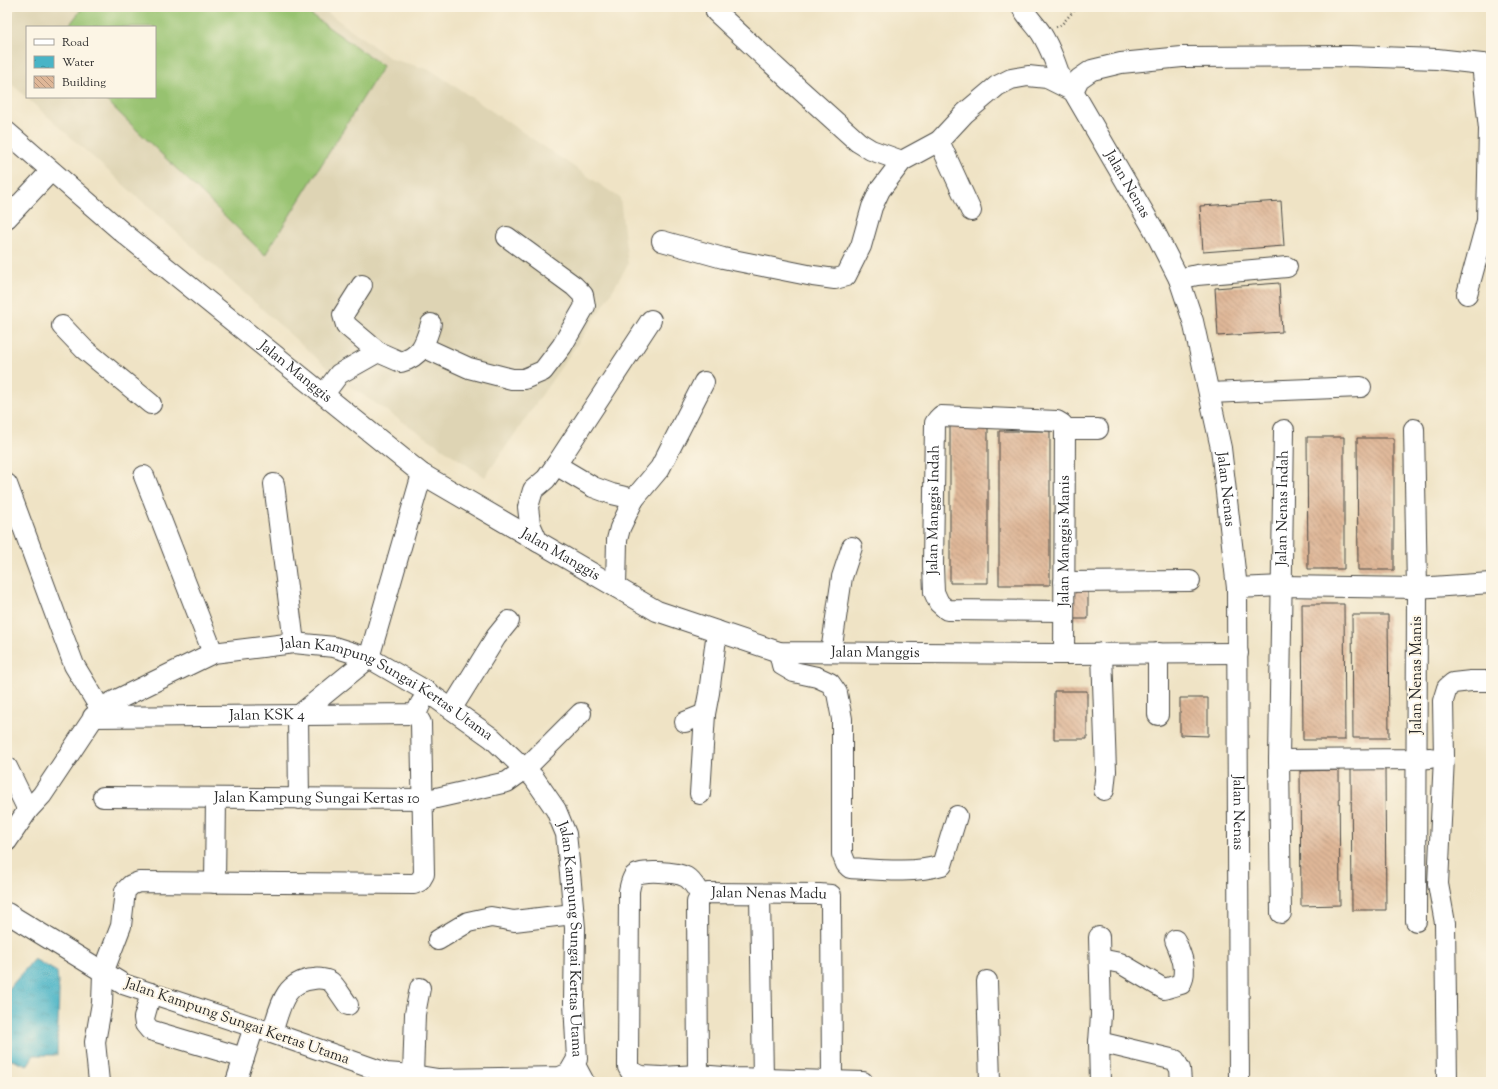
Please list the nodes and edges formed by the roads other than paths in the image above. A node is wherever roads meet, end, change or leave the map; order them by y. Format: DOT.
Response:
graph roads {
  1 [pos="1022,7"];
  2 [pos="716,12"];
  3 [pos="1487,64"];
  4 [pos="1068,88"];
  5 [pos="7,132"];
  6 [pos="939,141"];
  7 [pos="902,161"];
  8 [pos="51,171"];
  9 [pos="971,211"];
  10 [pos="7,218"];
  11 [pos="507,237"];
  12 [pos="662,241"];
  13 [pos="1288,267"];
  14 [pos="1180,279"];
  15 [pos="362,285"];
  16 [pos="1467,294"];
  17 [pos="651,320"];
  18 [pos="431,324"];
  19 [pos="62,326"];
  20 [pos="423,347"];
  21 [pos="378,352"];
  22 [pos="704,382"];
  23 [pos="1361,387"];
  24 [pos="1209,393"];
  25 [pos="324,394"];
  26 [pos="151,404"];
  27 [pos="1065,429"];
  28 [pos="1098,429"];
  29 [pos="1414,429"];
  30 [pos="1284,430"];
  31 [pos="556,465"];
  32 [pos="422,474"];
  33 [pos="144,476"];
  34 [pos="7,484"];
  35 [pos="274,484"];
  36 [pos="634,499"];
  37 [pos="538,542"];
  38 [pos="852,547"];
  39 [pos="1190,581"];
  40 [pos="1064,582"];
  41 [pos="1491,583"];
  42 [pos="1281,586"];
  43 [pos="616,587"];
  44 [pos="1237,588"];
  45 [pos="1417,588"];
  46 [pos="1064,611"];
  47 [pos="509,620"];
  48 [pos="717,631"];
  49 [pos="294,643"];
  50 [pos="779,652"];
  51 [pos="831,652"];
  52 [pos="213,653"];
  53 [pos="1102,653"];
  54 [pos="1158,653"];
  55 [pos="1238,653"];
  56 [pos="1064,654"];
  57 [pos="369,658"];
  58 [pos="1491,681"];
  59 [pos="426,691"];
  60 [pos="452,708"];
  61 [pos="96,712"];
  62 [pos="581,713"];
  63 [pos="416,714"];
  64 [pos="705,714"];
  65 [pos="1158,715"];
  66 [pos="298,716"];
  67 [pos="685,722"];
  68 [pos="1444,757"];
  69 [pos="1417,759"];
  70 [pos="1279,760"];
  71 [pos="7,767"];
  72 [pos="524,769"];
  73 [pos="1104,790"];
  74 [pos="700,794"];
  75 [pos="103,797"];
  76 [pos="216,798"];
  77 [pos="299,799"];
  78 [pos="422,799"];
  79 [pos="28,810"];
  80 [pos="957,816"];
  81 [pos="7,841"];
  82 [pos="215,883"];
  83 [pos="760,894"];
  84 [pos="701,896"];
  85 [pos="7,912"];
  86 [pos="1281,913"];
  87 [pos="573,914"];
  88 [pos="1416,921"];
  89 [pos="1099,937"];
  90 [pos="438,940"];
  91 [pos="1175,940"];
  92 [pos="1100,959"];
  93 [pos="103,972"];
  94 [pos="986,981"];
  95 [pos="420,988"];
  96 [pos="151,993"];
  97 [pos="348,1005"];
  98 [pos="254,1027"];
  99 [pos="272,1033"];
  100 [pos="1099,1042"];
  101 [pos="244,1058"];
  102 [pos="580,1074"];
  103 [pos="413,1075"];
  104 [pos="698,1075"];
  105 [pos="764,1079"];
  106 [pos="439,1081"];
  107 [pos="99,1082"];
  108 [pos="236,1082"];
  109 [pos="832,1082"];
  110 [pos="863,1082"];
  111 [pos="990,1082"];
  112 [pos="1100,1082"];
  113 [pos="1181,1082"];
  114 [pos="1239,1082"];
  115 [pos="1447,1082"];
  1 -- 4 [label="street, Jalan Nenas"];
  2 -- 7 [label="street"];
  3 -- 4 [label="street"];
  3 -- 16 [label="street"];
  4 -- 6 [label="street"];
  4 -- 14 [label="street, Jalan Nenas"];
  5 -- 8 [label="street, Jalan Manggis"];
  6 -- 7 [label="street"];
  6 -- 9 [label="street"];
  7 -- 12 [label="street"];
  8 -- 10 [label="street"];
  8 -- 25 [label="street, Jalan Manggis"];
  11 -- 20 [label="street"];
  13 -- 14 [label="street"];
  14 -- 24 [label="street, Jalan Nenas"];
  15 -- 21 [label="street"];
  17 -- 31 [label="street"];
  18 -- 20 [label="street"];
  19 -- 26 [label="street"];
  20 -- 21 [label="street"];
  21 -- 25 [label="street"];
  22 -- 36 [label="street"];
  23 -- 24 [label="street"];
  24 -- 44 [label="street, Jalan Nenas"];
  25 -- 32 [label="street, Jalan Manggis"];
  27 -- 28 [label="street"];
  27 -- 40 [label="street, Jalan Manggis Manis"];
  27 -- 46 [label="street, Jalan Manggis Indah"];
  29 -- 45 [label="street, Jalan Nenas Manis"];
  30 -- 42 [label="street, Jalan Nenas Indah"];
  31 -- 36 [label="street"];
  31 -- 37 [label="street"];
  32 -- 37 [label="street, Jalan Manggis"];
  32 -- 57 [label="street"];
  33 -- 52 [label="street"];
  34 -- 61 [label="street"];
  35 -- 49 [label="street"];
  36 -- 43 [label="street"];
  37 -- 43 [label="street, Jalan Manggis"];
  38 -- 51 [label="street"];
  39 -- 40 [label="street"];
  40 -- 46 [label="street, Jalan Manggis Manis"];
  41 -- 45 [label="street"];
  42 -- 44 [label="street"];
  42 -- 45 [label="street"];
  42 -- 70 [label="street, Jalan Nenas Indah"];
  43 -- 48 [label="street, Jalan Manggis"];
  44 -- 55 [label="street, Jalan Nenas"];
  45 -- 69 [label="street, Jalan Nenas Manis"];
  46 -- 56 [label="street, Jalan Manggis Manis"];
  47 -- 60 [label="street"];
  48 -- 50 [label="street, Jalan Manggis"];
  48 -- 64 [label="street"];
  49 -- 52 [label="street, Jalan Kampung Sungai Kertas Utama"];
  49 -- 57 [label="street, Jalan Kampung Sungai Kertas Utama"];
  50 -- 51 [label="street, Jalan Manggis"];
  50 -- 80 [label="street"];
  51 -- 56 [label="street, Jalan Manggis"];
  52 -- 61 [label="street, Jalan Kampung Sungai Kertas Utama"];
  53 -- 54 [label="street, Jalan Manggis"];
  53 -- 56 [label="street, Jalan Manggis"];
  53 -- 73 [label="street"];
  54 -- 55 [label="street, Jalan Manggis"];
  54 -- 65 [label="street"];
  55 -- 114 [label="street, Jalan Nenas"];
  57 -- 59 [label="street, Jalan Kampung Sungai Kertas Utama"];
  57 -- 66 [label="street"];
  58 -- 68 [label="street"];
  59 -- 60 [label="street, Jalan Kampung Sungai Kertas Utama"];
  59 -- 63 [label="street"];
  60 -- 72 [label="street, Jalan Kampung Sungai Kertas Utama"];
  61 -- 66 [label="street, Jalan KSK 4"];
  61 -- 79 [label="street"];
  62 -- 72 [label="street, Jalan Kampung Sungai Kertas 10"];
  63 -- 66 [label="street, Jalan KSK 4"];
  63 -- 78 [label="street"];
  64 -- 67 [label="street"];
  64 -- 74 [label="street"];
  66 -- 77 [label="street"];
  68 -- 69 [label="street"];
  68 -- 115 [label="street"];
  69 -- 70 [label="street"];
  69 -- 88 [label="street, Jalan Nenas Manis"];
  70 -- 86 [label="street, Jalan Nenas Indah"];
  71 -- 79 [label="street"];
  72 -- 78 [label="street, Jalan Kampung Sungai Kertas 10"];
  72 -- 87 [label="street, Jalan Kampung Sungai Kertas Utama"];
  75 -- 76 [label="street, Jalan Kampung Sungai Kertas 10"];
  76 -- 77 [label="street, Jalan Kampung Sungai Kertas 10"];
  76 -- 82 [label="street"];
  77 -- 78 [label="street, Jalan Kampung Sungai Kertas 10"];
  78 -- 82 [label="street"];
  79 -- 81 [label="street"];
  82 -- 93 [label="street"];
  83 -- 84 [label="street, Jalan Nenas Madu"];
  83 -- 105 [label="street"];
  83 -- 109 [label="street, Jalan Nenas Madu"];
  84 -- 104 [label="street, Jalan Nenas Madu"];
  84 -- 104 [label="street"];
  85 -- 93 [label="street, Jalan Kampung Sungai Kertas Utama"];
  87 -- 90 [label="street"];
  87 -- 102 [label="street, Jalan Kampung Sungai Kertas Utama"];
  89 -- 92 [label="street"];
  91 -- 92 [label="street"];
  92 -- 100 [label="street"];
  93 -- 96 [label="street, Jalan Kampung Sungai Kertas Utama"];
  93 -- 107 [label="street"];
  94 -- 111 [label="street"];
  95 -- 103 [label="street"];
  96 -- 98 [label="street, Jalan Kampung Sungai Kertas Utama"];
  96 -- 101 [label="street"];
  97 -- 99 [label="street"];
  98 -- 99 [label="street, Jalan Kampung Sungai Kertas Utama"];
  98 -- 101 [label="street"];
  99 -- 103 [label="street, Jalan Kampung Sungai Kertas Utama"];
  100 -- 112 [label="street"];
  100 -- 113 [label="street"];
  101 -- 108 [label="street"];
  102 -- 106 [label="street, Jalan Kampung Sungai Kertas Utama"];
  103 -- 106 [label="street, Jalan Kampung Sungai Kertas Utama"];
  104 -- 105 [label="street"];
  105 -- 109 [label="street"];
  109 -- 110 [label="street"];
}
